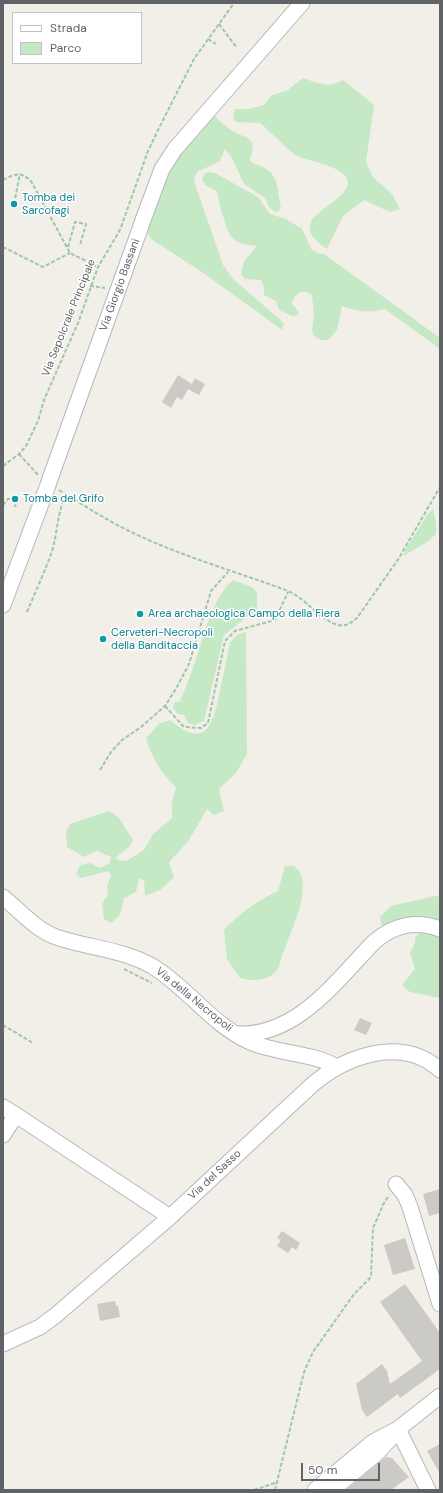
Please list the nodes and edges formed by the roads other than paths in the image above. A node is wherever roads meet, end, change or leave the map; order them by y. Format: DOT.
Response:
graph roads {
  1 [pos="302,3"];
  2 [pos="3,605"];
  3 [pos="3,897"];
  4 [pos="440,929"];
  5 [pos="235,1034"];
  6 [pos="337,1067"];
  7 [pos="440,1070"];
  8 [pos="3,1107"];
  9 [pos="16,1115"];
  10 [pos="3,1135"];
  11 [pos="396,1184"];
  12 [pos="170,1217"];
  13 [pos="440,1304"];
  14 [pos="3,1344"];
  15 [pos="440,1396"];
  16 [pos="398,1428"];
  17 [pos="315,1490"];
  18 [pos="332,1490"];
  19 [pos="428,1490"];
  1 -- 2 [label="street, Via Giorgio Bassani"];
  3 -- 5 [label="street, Via della Necropoli"];
  4 -- 5 [label="street, Via della Necropoli"];
  5 -- 6 [label="street, Via della Necropoli"];
  6 -- 7 [label="street, Via del Sasso"];
  6 -- 12 [label="street, Via del Sasso"];
  8 -- 9 [label="street"];
  9 -- 10 [label="street"];
  9 -- 12 [label="street"];
  11 -- 13 [label="street"];
  12 -- 14 [label="street, Via del Sasso"];
  15 -- 16 [label="street"];
  16 -- 17 [label="street"];
  16 -- 18 [label="street"];
  16 -- 19 [label="street"];
}
